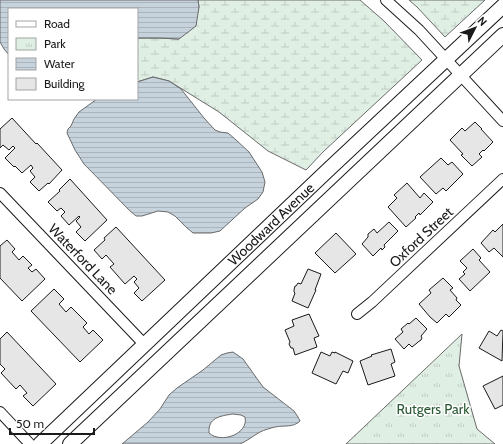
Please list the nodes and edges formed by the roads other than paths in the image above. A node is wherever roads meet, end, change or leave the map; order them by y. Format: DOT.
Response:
graph roads {
  1 [pos="386,0"];
  2 [pos="503,6"];
  3 [pos="503,35"];
  4 [pos="447,60"];
  5 [pos="460,75"];
  6 [pos="503,121"];
  7 [pos="503,179"];
  8 [pos="0,192"];
  9 [pos="357,314"];
  10 [pos="145,345"];
  11 [pos="0,412"];
  12 [pos="30,444"];
  13 [pos="40,444"];
  14 [pos="70,444"];
  1 -- 4 [label="street"];
  2 -- 4 [label="street, Woodward Avenue"];
  3 -- 5 [label="street, Woodward Avenue"];
  4 -- 5 [label="street"];
  4 -- 10 [label="street, Woodward Avenue"];
  5 -- 6 [label="street"];
  5 -- 14 [label="street, Woodward Avenue"];
  7 -- 9 [label="street, Oxford Street"];
  8 -- 10 [label="street, Waterford Lane"];
  10 -- 13 [label="street, Woodward Avenue"];
  11 -- 12 [label="street"];
}
